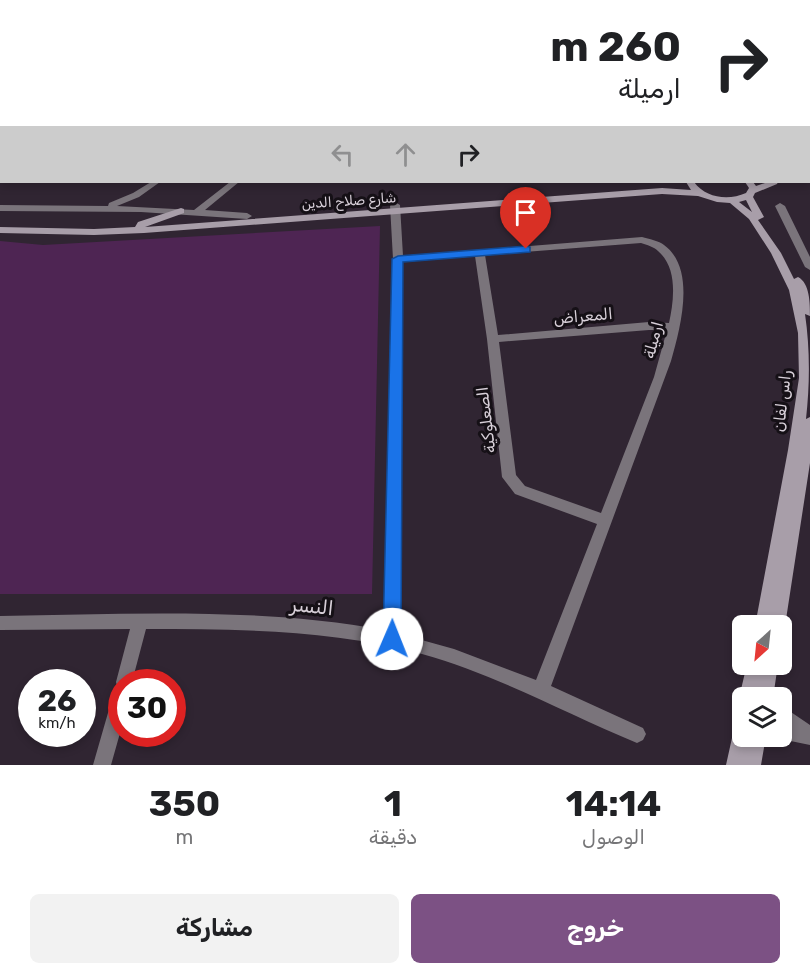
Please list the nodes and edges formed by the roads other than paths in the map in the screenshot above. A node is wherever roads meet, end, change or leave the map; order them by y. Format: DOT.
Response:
graph roads {
  1 [pos="154,183"];
  2 [pos="234,183"];
  3 [pos="245,183"];
  4 [pos="668,183"];
  5 [pos="691,183"];
  6 [pos="771,183"];
  7 [pos="750,190"];
  8 [pos="700,193"];
  9 [pos="136,195"];
  10 [pos="732,200"];
  11 [pos="780,206"];
  12 [pos="0,208"];
  13 [pos="101,208"];
  14 [pos="396,208"];
  15 [pos="141,209"];
  16 [pos="181,211"];
  17 [pos="197,212"];
  18 [pos="225,213"];
  19 [pos="247,216"];
  20 [pos="0,223"];
  21 [pos="142,227"];
  22 [pos="0,230"];
  23 [pos="480,253"];
  24 [pos="398,259"];
  25 [pos="810,267"];
  26 [pos="810,313"];
  27 [pos="675,327"];
  28 [pos="493,339"];
  29 [pos="810,422"];
  30 [pos="808,453"];
  31 [pos="606,520"];
  32 [pos="765,615"];
  33 [pos="779,615"];
  34 [pos="0,622"];
  35 [pos="140,622"];
  36 [pos="392,639"];
  37 [pos="127,669"];
  38 [pos="541,690"];
  39 [pos="792,722"];
  40 [pos="792,733"];
  41 [pos="637,734"];
  42 [pos="810,736"];
  43 [pos="108,743"];
  44 [pos="738,747"];
  45 [pos="755,747"];
  46 [pos="102,765"];
  47 [pos="735,765"];
  48 [pos="752,765"];
  1 -- 9 [label="street"];
  2 -- 17 [label="street"];
  3 -- 18 [label="street"];
  4 -- 14 [label="street, شارع صلاح الدين"];
  5 -- 8 [label="street"];
  6 -- 7 [label="street"];
  7 -- 10 [label="street"];
  7 -- 26 [label="street"];
  8 -- 10 [label="street, شارع صلاح الدين"];
  8 -- 14 [label="street, شارع صلاح الدين"];
  9 -- 13 [label="street"];
  9 -- 15 [label="street"];
  10 -- 32 [label="street, راس لفان"];
  11 -- 25 [label="street"];
  12 -- 13 [label="street, شارع صلاح الدين"];
  13 -- 15 [label="street, شارع صلاح الدين"];
  14 -- 19 [label="street, شارع صلاح الدين"];
  14 -- 21 [label="street, شارع صلاح الدين"];
  14 -- 24 [label="street"];
  15 -- 16 [label="street, شارع صلاح الدين"];
  16 -- 17 [label="street, شارع صلاح الدين"];
  16 -- 21 [label="street"];
  17 -- 18 [label="street, شارع صلاح الدين"];
  18 -- 19 [label="street, شارع صلاح الدين"];
  19 -- 21 [label="street, شارع صلاح الدين"];
  20 -- 21 [label="street, شارع صلاح الدين"];
  21 -- 22 [label="street, شارع صلاح الدين"];
  23 -- 24 [label="street, ارميلة"];
  23 -- 27 [label="street, ارميلة"];
  23 -- 28 [label="street, الصعلوكية"];
  24 -- 36 [label="street"];
  27 -- 28 [label="street, المعراض"];
  27 -- 31 [label="street, ارميلة"];
  28 -- 31 [label="street, الصعلوكية"];
  29 -- 30 [label="street, راس لفان"];
  30 -- 33 [label="street, راس لفان"];
  31 -- 38 [label="street, ارميلة"];
  34 -- 35 [label="street, النسر"];
  35 -- 36 [label="street, النسر"];
  35 -- 37 [label="street"];
  36 -- 38 [label="street, النسر"];
  38 -- 41 [label="street, النسر"];
  39 -- 42 [label="street"];
  40 -- 42 [label="street"];
  43 -- 46 [label="street"];
  44 -- 47 [label="street"];
  45 -- 48 [label="street"];
}
